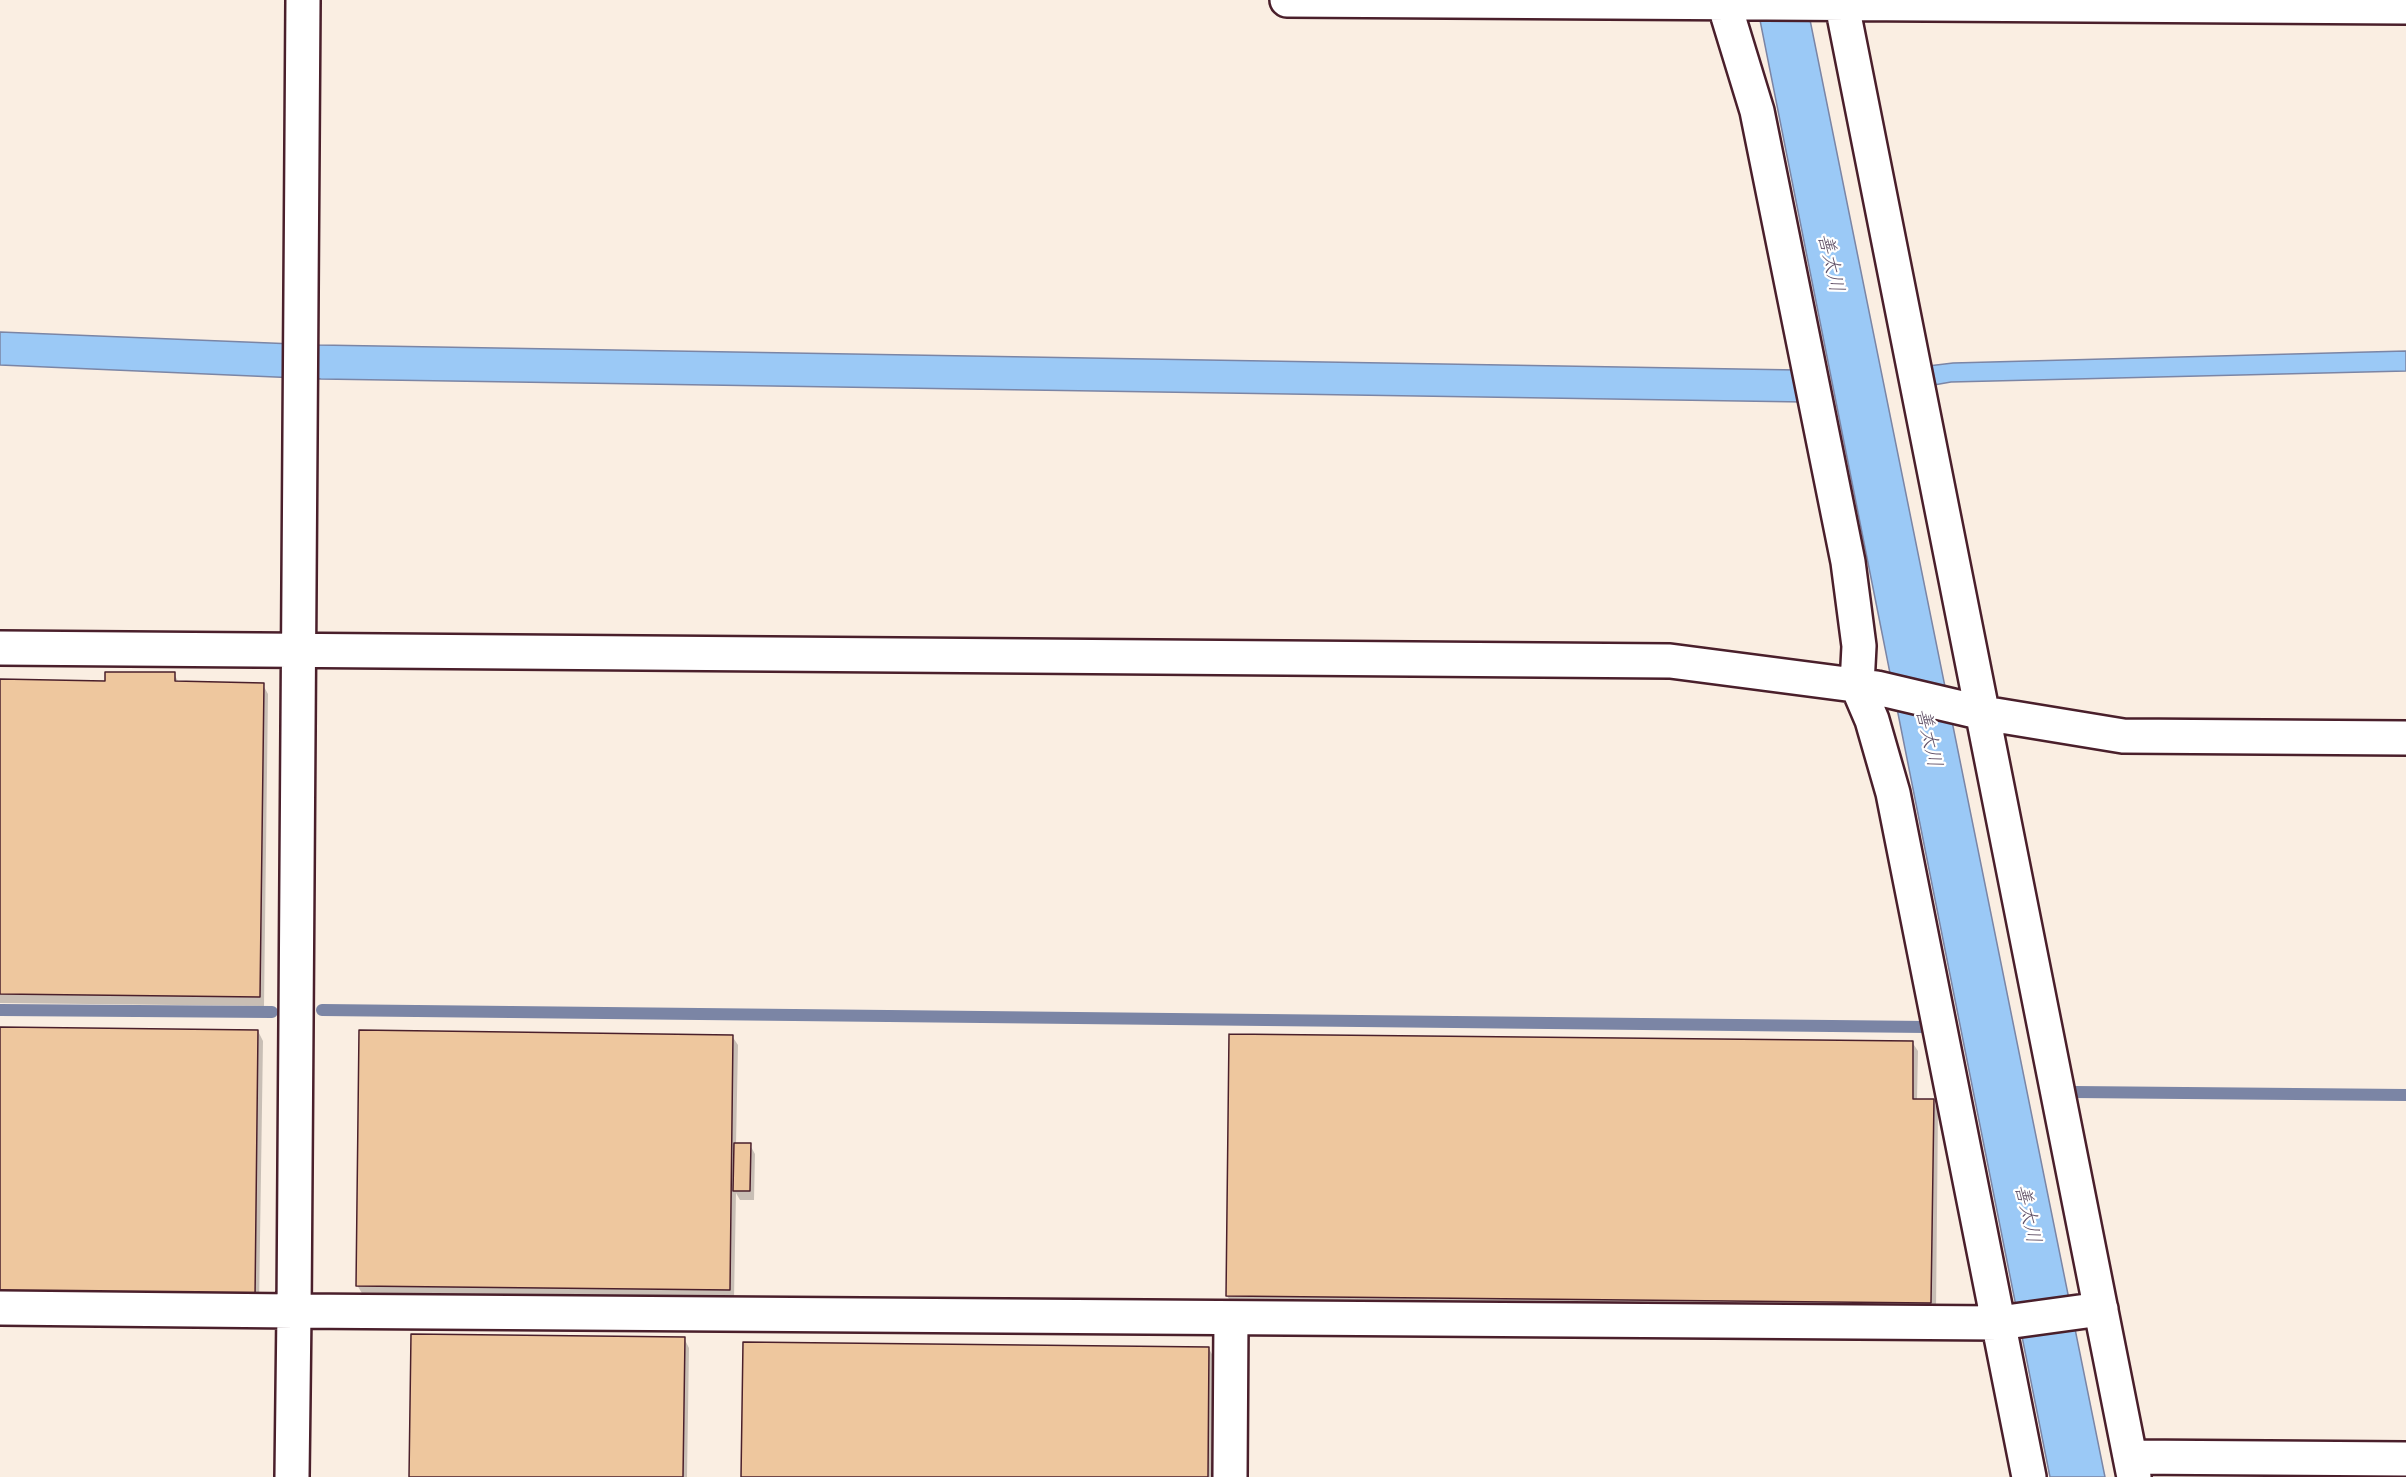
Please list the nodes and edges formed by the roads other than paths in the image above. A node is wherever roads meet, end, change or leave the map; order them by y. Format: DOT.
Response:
graph roads {
  1 [pos="303,0"];
  2 [pos="1287,0"];
  3 [pos="1728,3"];
  4 [pos="1837,3"];
  5 [pos="2406,7"];
  6 [pos="0,648"];
  7 [pos="297,651"];
  8 [pos="1867,687"];
  9 [pos="1977,712"];
  10 [pos="2406,738"];
  11 [pos="0,1308"];
  12 [pos="2093,1310"];
  13 [pos="294,1311"];
  14 [pos="1231,1317"];
  15 [pos="2003,1323"];
  16 [pos="2406,1459"];
  17 [pos="2132,1467"];
  18 [pos="292,1477"];
  19 [pos="1230,1477"];
  20 [pos="2029,1477"];
  1 -- 7 [label="street"];
  2 -- 3 [label="street"];
  3 -- 4 [label="street"];
  3 -- 8 [label="street"];
  4 -- 5 [label="street"];
  4 -- 9 [label="street"];
  6 -- 7 [label="street"];
  7 -- 8 [label="street"];
  7 -- 13 [label="street"];
  8 -- 9 [label="street"];
  8 -- 15 [label="street"];
  9 -- 10 [label="street"];
  9 -- 12 [label="street"];
  11 -- 13 [label="street"];
  12 -- 15 [label="street"];
  12 -- 17 [label="street"];
  13 -- 14 [label="street"];
  13 -- 18 [label="street"];
  14 -- 15 [label="street"];
  14 -- 19 [label="street"];
  15 -- 20 [label="street"];
  16 -- 17 [label="street"];
}
